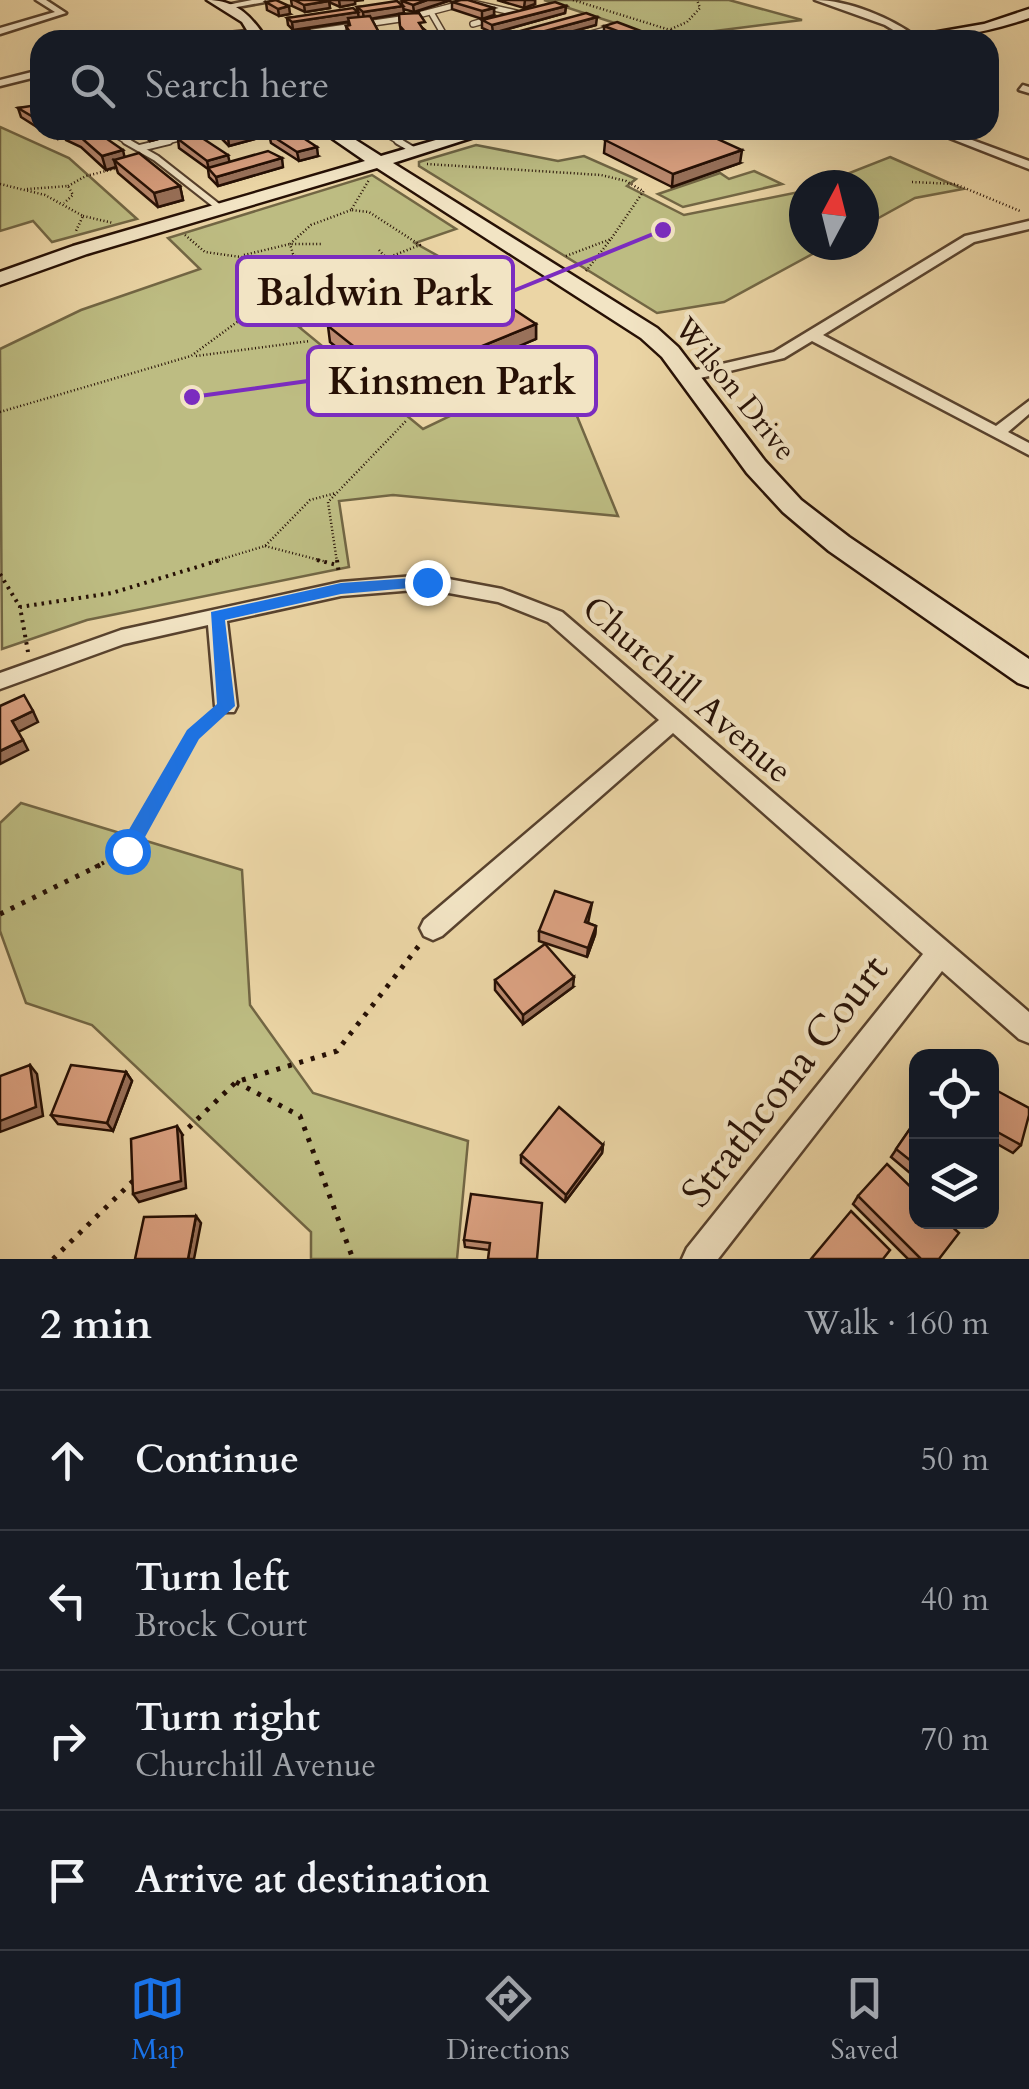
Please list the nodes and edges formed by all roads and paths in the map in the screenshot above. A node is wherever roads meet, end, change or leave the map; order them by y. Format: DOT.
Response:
graph roads {
  1 [pos="40,0"];
  2 [pos="272,0"];
  3 [pos="573,0"];
  4 [pos="696,0"];
  5 [pos="819,0"];
  6 [pos="862,2"];
  7 [pos="220,3"];
  8 [pos="843,6"];
  9 [pos="532,9"];
  10 [pos="516,12"];
  11 [pos="1029,13"];
  12 [pos="432,14"];
  13 [pos="474,24"];
  14 [pos="608,29"];
  15 [pos="253,30"];
  16 [pos="334,30"];
  17 [pos="442,30"];
  18 [pos="604,30"];
  19 [pos="670,30"];
  20 [pos="896,30"];
  21 [pos="971,30"];
  22 [pos="0,31"];
  23 [pos="30,76"];
  24 [pos="0,83"];
  25 [pos="126,140"];
  26 [pos="172,140"];
  27 [pos="359,140"];
  28 [pos="387,140"];
  29 [pos="453,140"];
  30 [pos="962,140"];
  31 [pos="140,148"];
  32 [pos="397,156"];
  33 [pos="156,158"];
  34 [pos="1029,166"];
  35 [pos="912,182"];
  36 [pos="0,184"];
  37 [pos="68,186"];
  38 [pos="26,189"];
  39 [pos="64,203"];
  40 [pos="221,209"];
  41 [pos="351,210"];
  42 [pos="341,214"];
  43 [pos="1029,214"];
  44 [pos="348,218"];
  45 [pos="1029,225"];
  46 [pos="162,226"];
  47 [pos="611,239"];
  48 [pos="290,244"];
  49 [pos="322,244"];
  50 [pos="80,250"];
  51 [pos="378,250"];
  52 [pos="242,256"];
  53 [pos="386,257"];
  54 [pos="542,265"];
  55 [pos="263,271"];
  56 [pos="274,271"];
  57 [pos="0,279"];
  58 [pos="572,284"];
  59 [pos="313,286"];
  60 [pos="406,288"];
  61 [pos="252,311"];
  62 [pos="289,321"];
  63 [pos="814,336"];
  64 [pos="310,341"];
  65 [pos="192,356"];
  66 [pos="688,376"];
  67 [pos="1029,406"];
  68 [pos="0,412"];
  69 [pos="406,421"];
  70 [pos="997,433"];
  71 [pos="1029,450"];
  72 [pos="336,494"];
  73 [pos="266,546"];
  74 [pos="337,565"];
  75 [pos="0,574"];
  76 [pos="341,588"];
  77 [pos="20,607"];
  78 [pos="217,616"];
  79 [pos="30,669"];
  80 [pos="1029,675"];
  81 [pos="0,680"];
  82 [pos="226,706"];
  83 [pos="675,719"];
  84 [pos="0,914"];
  85 [pos="433,928"];
  86 [pos="939,955"];
  87 [pos="1029,1030"];
  88 [pos="236,1082"];
  89 [pos="180,1137"];
  90 [pos="138,1178"];
  91 [pos="54,1259"];
  92 [pos="354,1259"];
  93 [pos="698,1259"];
  1 -- 22 [label="street"];
  2 -- 7 [label="street"];
  3 -- 19 [label="path"];
  4 -- 19 [label="path"];
  5 -- 8 [label="street"];
  6 -- 8 [label="street"];
  7 -- 15 [label="street"];
  8 -- 20 [label="street"];
  9 -- 10 [label="lane"];
  10 -- 12 [label="lane"];
  10 -- 13 [label="lane"];
  11 -- 21 [label="street"];
  12 -- 16 [label="lane"];
  12 -- 17 [label="lane"];
  14 -- 18 [label="lane"];
  23 -- 24 [label="street"];
  25 -- 31 [label="lane"];
  26 -- 31 [label="lane"];
  27 -- 32 [label="street, Wilson Drive"];
  28 -- 32 [label="lane"];
  29 -- 32 [label="street"];
  30 -- 34 [label="street"];
  31 -- 33 [label="lane"];
  32 -- 40 [label="street"];
  32 -- 41 [label="path"];
  32 -- 47 [label="path"];
  32 -- 54 [label="street, Wilson Drive"];
  33 -- 37 [label="path"];
  33 -- 40 [label="lane"];
  35 -- 43 [label="path"];
  36 -- 38 [label="path"];
  37 -- 38 [label="path"];
  37 -- 39 [label="path"];
  38 -- 39 [label="path"];
  39 -- 50 [label="path"];
  40 -- 46 [label="street"];
  41 -- 42 [label="path"];
  41 -- 53 [label="path"];
  42 -- 44 [label="path"];
  42 -- 48 [label="path"];
  45 -- 63 [label="street"];
  46 -- 50 [label="street"];
  46 -- 52 [label="path"];
  47 -- 54 [label="path"];
  47 -- 58 [label="path"];
  48 -- 49 [label="path"];
  48 -- 52 [label="path"];
  48 -- 59 [label="path"];
  50 -- 57 [label="street"];
  51 -- 53 [label="path"];
  52 -- 55 [label="path"];
  53 -- 59 [label="path"];
  53 -- 60 [label="path"];
  54 -- 58 [label="street, Wilson Drive"];
  55 -- 56 [label="path"];
  55 -- 61 [label="path"];
  58 -- 66 [label="street, Wilson Drive"];
  59 -- 61 [label="path"];
  61 -- 62 [label="path"];
  61 -- 65 [label="path"];
  63 -- 66 [label="street"];
  63 -- 70 [label="street"];
  64 -- 65 [label="path"];
  65 -- 68 [label="path"];
  66 -- 80 [label="street, Wilson Drive"];
  67 -- 70 [label="street"];
  69 -- 72 [label="path"];
  70 -- 71 [label="street"];
  72 -- 73 [label="path"];
  72 -- 74 [label="path"];
  73 -- 74 [label="path"];
  73 -- 77 [label="path"];
  74 -- 76 [label="path"];
  75 -- 77 [label="path"];
  76 -- 78 [label="street, Churchill Avenue"];
  76 -- 83 [label="street, Churchill Avenue"];
  77 -- 79 [label="path"];
  78 -- 79 [label="street, Churchill Avenue"];
  78 -- 82 [label="street"];
  79 -- 81 [label="street, Churchill Avenue"];
  82 -- 84 [label="path"];
  83 -- 85 [label="street"];
  83 -- 86 [label="street, Churchill Avenue"];
  85 -- 88 [label="path"];
  86 -- 87 [label="street, Churchill Avenue"];
  86 -- 93 [label="street, Strathcona Court"];
  88 -- 89 [label="path"];
  88 -- 92 [label="path"];
  90 -- 91 [label="path"];
}
